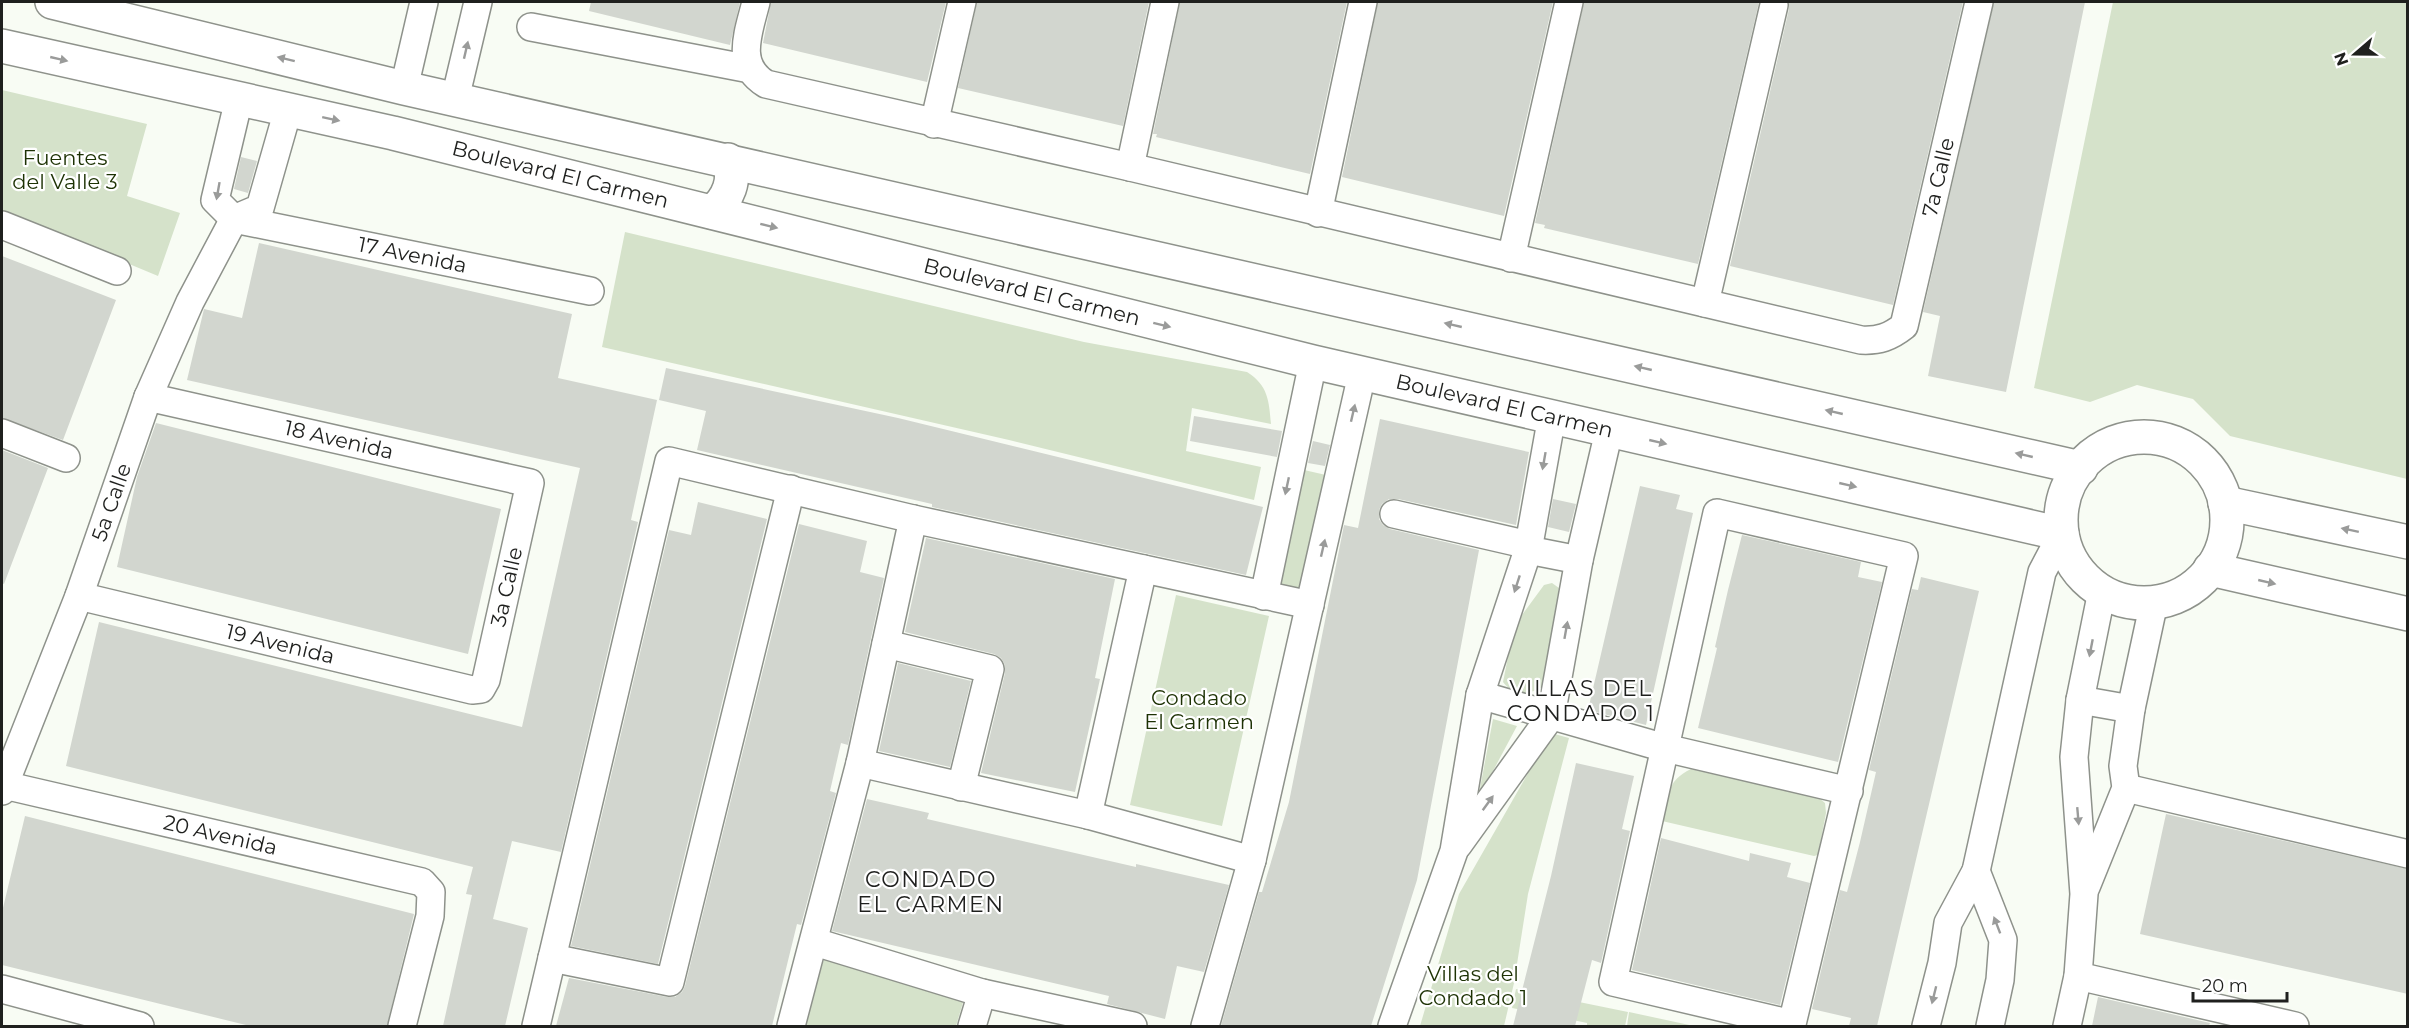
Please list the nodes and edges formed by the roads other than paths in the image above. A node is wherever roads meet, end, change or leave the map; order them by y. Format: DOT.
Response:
graph roads {
  1 [pos="52,2"];
  2 [pos="424,2"];
  3 [pos="477,2"];
  4 [pos="756,2"];
  5 [pos="962,2"];
  6 [pos="1165,2"];
  7 [pos="1363,2"];
  8 [pos="1569,2"];
  9 [pos="1979,2"];
  10 [pos="1774,5"];
  11 [pos="531,27"];
  12 [pos="2,46"];
  13 [pos="750,69"];
  14 [pos="404,88"];
  15 [pos="239,99"];
  16 [pos="455,99"];
  17 [pos="288,110"];
  18 [pos="934,124"];
  19 [pos="728,160"];
  20 [pos="1130,167"];
  21 [pos="712,212"];
  22 [pos="1317,213"];
  23 [pos="234,219"];
  24 [pos="2,225"];
  25 [pos="1511,258"];
  26 [pos="117,271"];
  27 [pos="590,291"];
  28 [pos="1705,303"];
  29 [pos="1313,362"];
  30 [pos="1362,374"];
  31 [pos="148,397"];
  32 [pos="1552,416"];
  33 [pos="1610,431"];
  34 [pos="2,433"];
  35 [pos="66,458"];
  36 [pos="2081,468"];
  37 [pos="530,483"];
  38 [pos="791,489"];
  39 [pos="2225,503"];
  40 [pos="1394,514"];
  41 [pos="913,519"];
  42 [pos="2062,534"];
  43 [pos="2408,542"];
  44 [pos="1528,547"];
  45 [pos="1579,560"];
  46 [pos="1143,569"];
  47 [pos="2210,570"];
  48 [pos="2102,591"];
  49 [pos="79,596"];
  50 [pos="1264,596"];
  51 [pos="2154,603"];
  52 [pos="1310,605"];
  53 [pos="2408,614"];
  54 [pos="886,644"];
  55 [pos="482,689"];
  56 [pos="1479,695"];
  57 [pos="2080,700"];
  58 [pos="2131,709"];
  59 [pos="1551,716"];
  60 [pos="1665,748"];
  61 [pos="860,763"];
  62 [pos="961,787"];
  63 [pos="3,788"];
  64 [pos="2126,788"];
  65 [pos="1849,791"];
  66 [pos="1088,815"];
  67 [pos="1454,851"];
  68 [pos="2408,854"];
  69 [pos="1252,860"];
  70 [pos="1976,872"];
  71 [pos="2084,894"];
  72 [pos="814,942"];
  73 [pos="552,958"];
  74 [pos="2078,976"];
  75 [pos="2,989"];
  76 [pos="982,993"];
  77 [pos="140,1026"];
  78 [pos="402,1026"];
  79 [pos="536,1026"];
  80 [pos="791,1026"];
  81 [pos="972,1026"];
  82 [pos="1132,1026"];
  83 [pos="1205,1026"];
  84 [pos="1392,1026"];
  85 [pos="1926,1026"];
  86 [pos="1990,1026"];
  87 [pos="2067,1026"];
  88 [pos="2295,1026"];
  14 -- 1 [label="main road, one-way"];
  2 -- 14 [label="street"];
  16 -- 3 [label="street, one-way"];
  4 -- 13 [label="street"];
  5 -- 18 [label="street"];
  6 -- 20 [label="street"];
  7 -- 22 [label="street"];
  8 -- 25 [label="street"];
  9 -- 28 [label="street, 7a Calle"];
  10 -- 28 [label="street"];
  11 -- 13 [label="street"];
  12 -- 15 [label="main road, Boulevard El Carmen, one-way"];
  13 -- 18 [label="street"];
  14 -- 16 [label="main road"];
  15 -- 17 [label="main road, Boulevard El Carmen"];
  15 -- 23 [label="street, one-way"];
  16 -- 19 [label="main road"];
  17 -- 21 [label="main road, Boulevard El Carmen, one-way"];
  17 -- 23 [label="street"];
  18 -- 20 [label="street"];
  19 -- 21 [label="main road"];
  36 -- 19 [label="main road, one-way"];
  20 -- 22 [label="street"];
  21 -- 29 [label="main road, Boulevard El Carmen, one-way"];
  22 -- 25 [label="street"];
  23 -- 27 [label="street, 17 Avenida"];
  23 -- 31 [label="street, 5a Calle"];
  24 -- 26 [label="street"];
  25 -- 28 [label="street"];
  29 -- 30 [label="main road, Boulevard El Carmen"];
  29 -- 50 [label="street, one-way"];
  30 -- 32 [label="main road, Boulevard El Carmen"];
  52 -- 30 [label="street, one-way"];
  31 -- 37 [label="street, 18 Avenida"];
  31 -- 49 [label="street, 5a Calle"];
  32 -- 33 [label="main road, Boulevard El Carmen"];
  32 -- 44 [label="street, one-way"];
  33 -- 42 [label="main road, Boulevard El Carmen, one-way"];
  33 -- 45 [label="street"];
  34 -- 35 [label="street"];
  36 -- 39 [label="main road"];
  36 -- 42 [label="main road"];
  37 -- 55 [label="street, 3a Calle"];
  38 -- 41 [label="street"];
  38 -- 73 [label="street"];
  38 -- 73 [label="street"];
  43 -- 39 [label="main road, one-way"];
  39 -- 47 [label="main road"];
  40 -- 44 [label="street"];
  41 -- 46 [label="street"];
  41 -- 54 [label="street"];
  42 -- 48 [label="main road"];
  42 -- 70 [label="street"];
  44 -- 45 [label="street"];
  44 -- 56 [label="street, one-way"];
  59 -- 45 [label="street, one-way"];
  46 -- 50 [label="street"];
  46 -- 66 [label="street"];
  47 -- 51 [label="main road"];
  47 -- 53 [label="main road, one-way"];
  48 -- 51 [label="main road"];
  48 -- 57 [label="street, one-way"];
  49 -- 55 [label="street, 19 Avenida"];
  49 -- 63 [label="street, 5a Calle"];
  50 -- 52 [label="street"];
  51 -- 58 [label="street"];
  52 -- 69 [label="street"];
  54 -- 61 [label="street"];
  54 -- 62 [label="street"];
  56 -- 59 [label="street"];
  56 -- 67 [label="street"];
  57 -- 58 [label="street"];
  57 -- 71 [label="street, one-way"];
  58 -- 64 [label="street"];
  59 -- 60 [label="street"];
  67 -- 59 [label="street, one-way"];
  60 -- 65 [label="street"];
  60 -- 65 [label="street"];
  60 -- 65 [label="street"];
  61 -- 62 [label="street"];
  61 -- 72 [label="street"];
  62 -- 66 [label="street"];
  63 -- 78 [label="street, 20 Avenida"];
  64 -- 68 [label="street"];
  64 -- 71 [label="street"];
  66 -- 69 [label="street"];
  67 -- 84 [label="street"];
  69 -- 83 [label="street"];
  70 -- 85 [label="street, one-way"];
  86 -- 70 [label="street, one-way"];
  71 -- 74 [label="street"];
  72 -- 76 [label="street"];
  72 -- 80 [label="street"];
  73 -- 79 [label="street"];
  74 -- 87 [label="street"];
  74 -- 88 [label="street"];
  75 -- 77 [label="street"];
  76 -- 81 [label="street"];
  76 -- 82 [label="street"];
}
